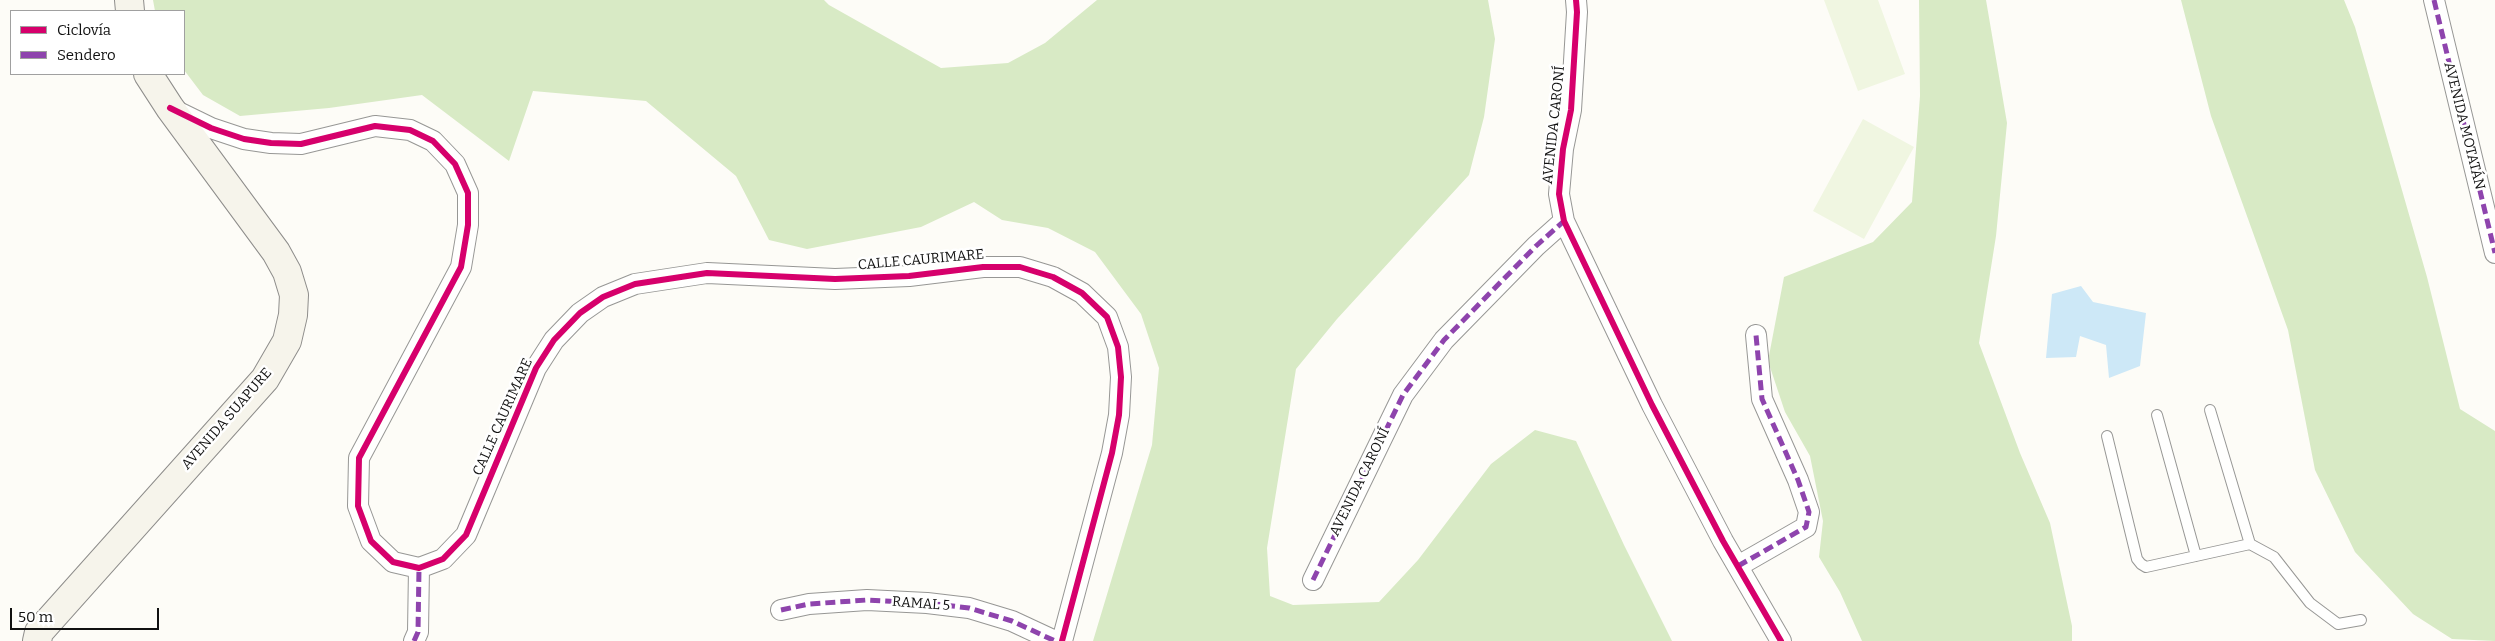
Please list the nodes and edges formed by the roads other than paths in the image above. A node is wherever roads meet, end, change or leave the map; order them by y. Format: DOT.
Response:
graph roads {
  1 [pos="1576,0"];
  2 [pos="2434,0"];
  3 [pos="149,75"];
  4 [pos="170,108"];
  5 [pos="1564,221"];
  6 [pos="2495,253"];
  7 [pos="1756,335"];
  8 [pos="2210,410"];
  9 [pos="2157,415"];
  10 [pos="2107,436"];
  11 [pos="2250,544"];
  12 [pos="2196,556"];
  13 [pos="1738,566"];
  14 [pos="419,568"];
  15 [pos="1313,580"];
  16 [pos="781,610"];
  17 [pos="2361,620"];
  18 [pos="37,641"];
  19 [pos="414,641"];
  20 [pos="1055,641"];
  21 [pos="1062,641"];
  22 [pos="1781,641"];
  1 -- 5 [label="street, AVENIDA CARONÍ"];
  2 -- 6 [label="street, AVENIDA MOTATÁN"];
  3 -- 4 [label="street, AVENIDA SUAPURE"];
  4 -- 14 [label="street"];
  4 -- 18 [label="street, AVENIDA SUAPURE"];
  5 -- 13 [label="street"];
  5 -- 15 [label="street, AVENIDA CARONÍ"];
  7 -- 13 [label="street"];
  8 -- 11 [label="lane"];
  9 -- 12 [label="lane"];
  10 -- 12 [label="lane"];
  11 -- 12 [label="lane"];
  11 -- 17 [label="lane"];
  13 -- 22 [label="street"];
  14 -- 19 [label="street"];
  14 -- 21 [label="street, CALLE CAURIMARE"];
  16 -- 20 [label="street, RAMAL 5"];
}
